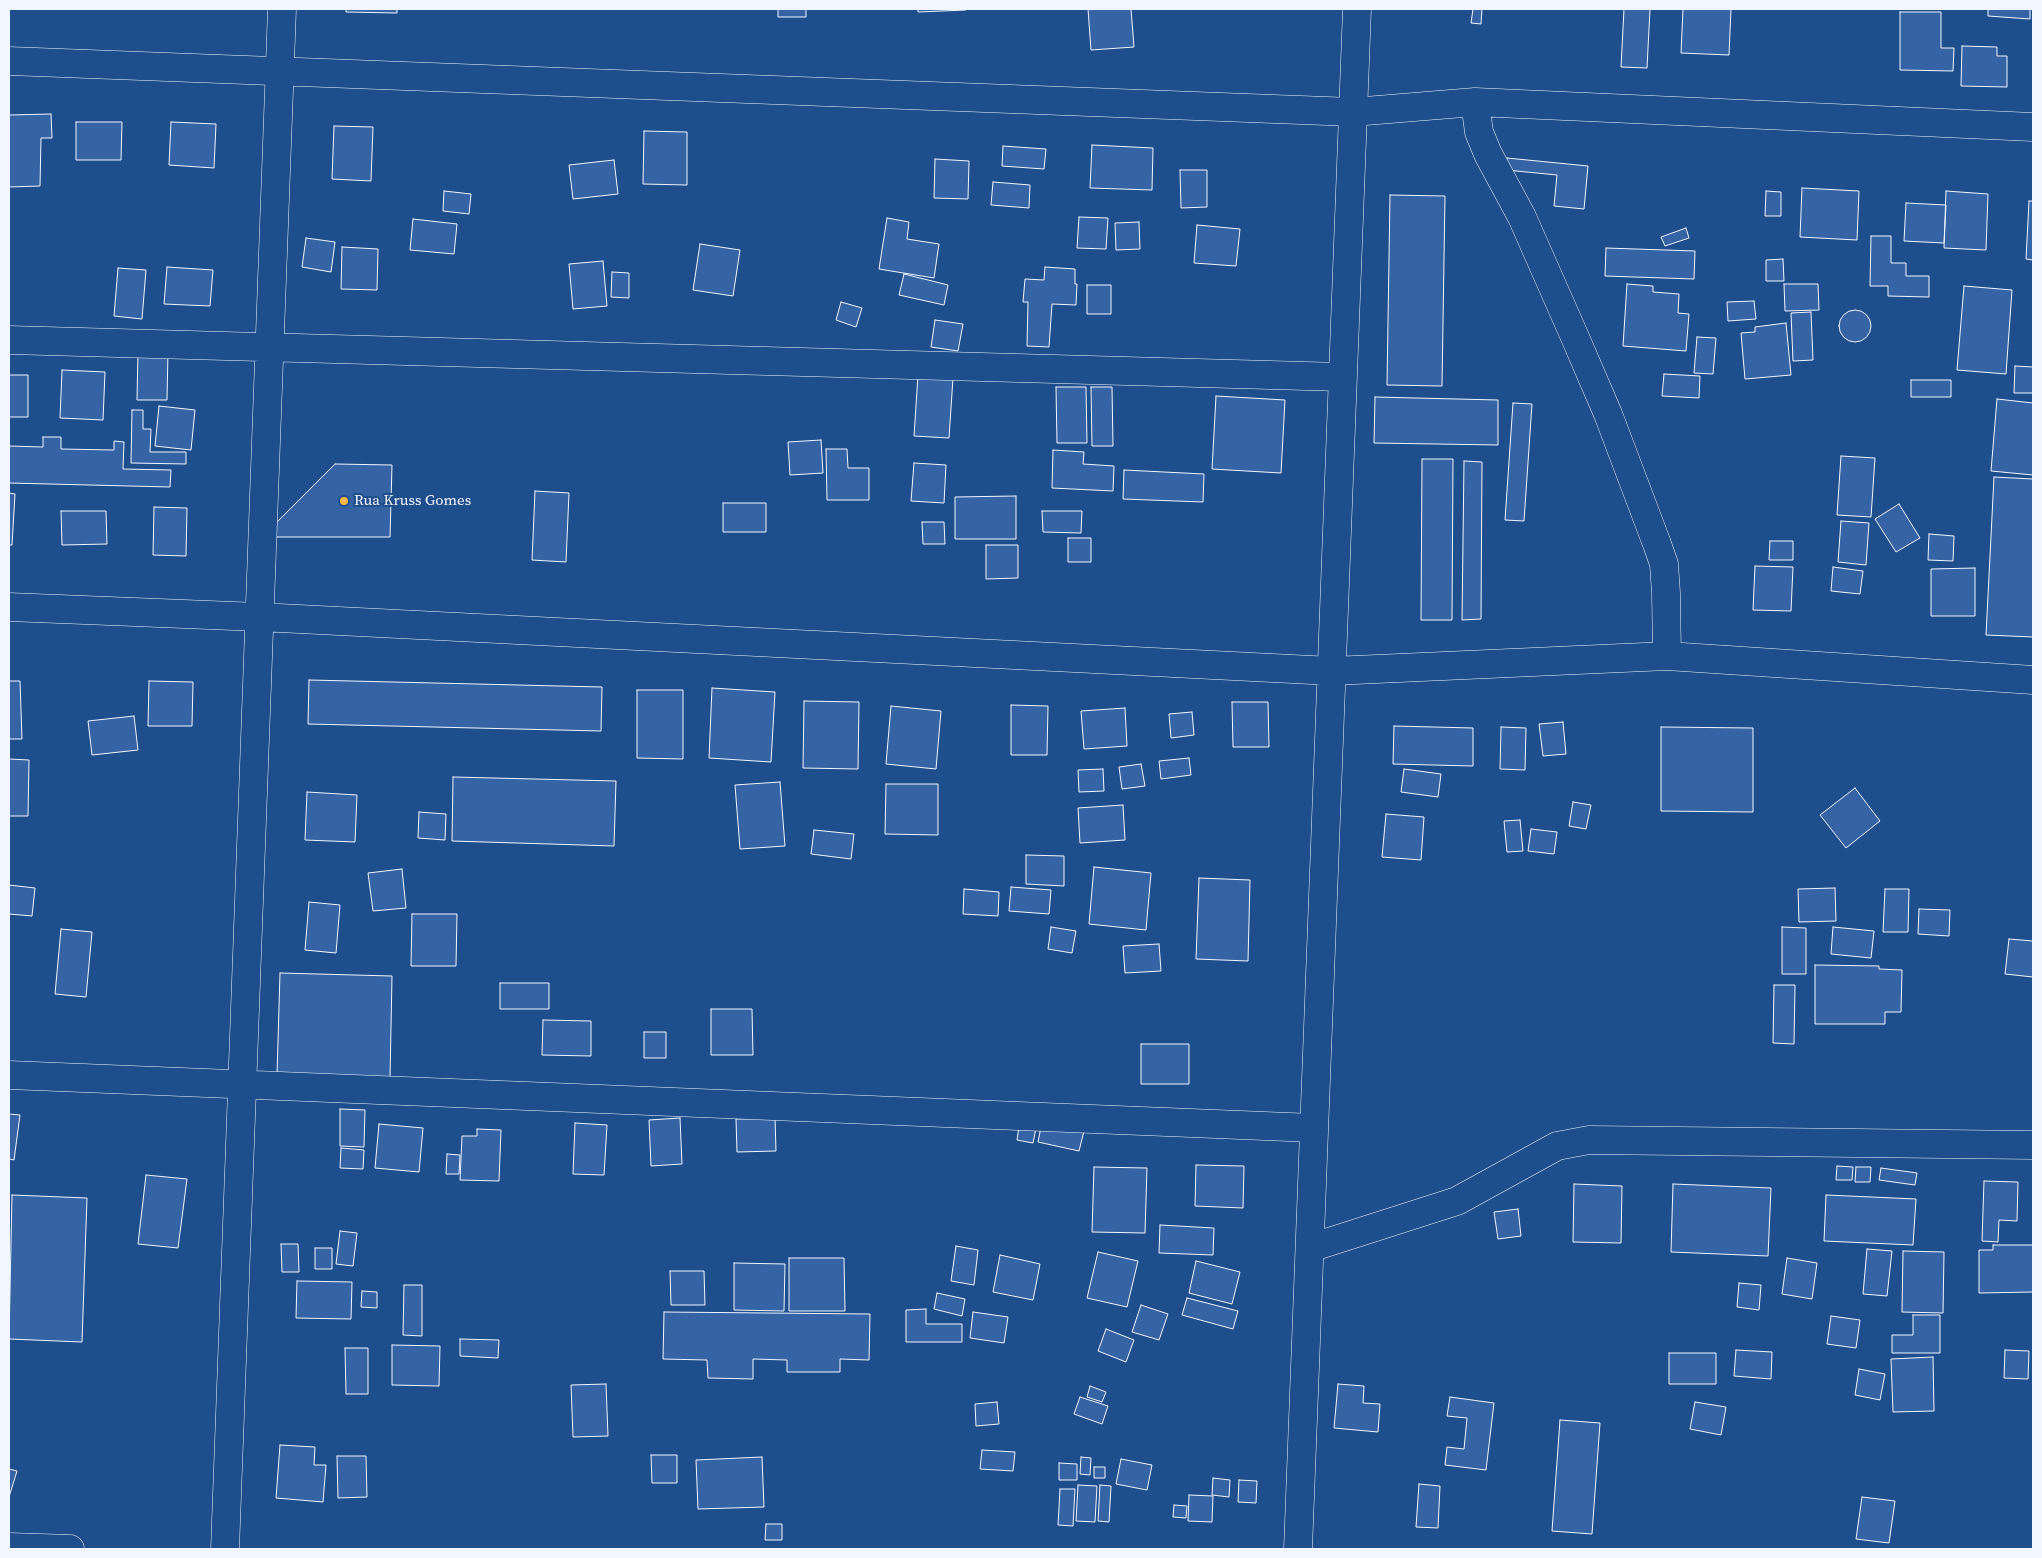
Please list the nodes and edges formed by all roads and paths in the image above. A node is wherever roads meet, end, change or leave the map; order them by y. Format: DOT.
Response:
graph roads {
  1 [pos="282,9"];
  2 [pos="1357,9"];
  3 [pos="9,61"];
  4 [pos="280,72"];
  5 [pos="1475,102"];
  6 [pos="1353,112"];
  7 [pos="2033,127"];
  8 [pos="9,340"];
  9 [pos="270,347"];
  10 [pos="1342,377"];
  11 [pos="9,607"];
  12 [pos="259,617"];
  13 [pos="1667,656"];
  14 [pos="1332,671"];
  15 [pos="2033,680"];
  16 [pos="9,1075"];
  17 [pos="242,1084"];
  18 [pos="1314,1128"];
  19 [pos="2033,1145"];
  20 [pos="1310,1248"];
  21 [pos="9,1547"];
  22 [pos="70,1549"];
  23 [pos="225,1549"];
  24 [pos="1298,1549"];
  1 -- 4 [label="street"];
  2 -- 6 [label="street"];
  3 -- 4 [label="street"];
  4 -- 6 [label="street"];
  4 -- 9 [label="street"];
  5 -- 6 [label="street"];
  5 -- 7 [label="street"];
  5 -- 13 [label="street"];
  6 -- 10 [label="street"];
  8 -- 9 [label="street"];
  9 -- 10 [label="street"];
  9 -- 12 [label="street"];
  10 -- 14 [label="street"];
  11 -- 12 [label="street"];
  12 -- 14 [label="street"];
  12 -- 17 [label="street"];
  13 -- 14 [label="street"];
  13 -- 15 [label="street"];
  14 -- 18 [label="street"];
  16 -- 17 [label="street"];
  17 -- 18 [label="street"];
  17 -- 23 [label="street"];
  18 -- 20 [label="street"];
  19 -- 20 [label="street"];
  20 -- 24 [label="street"];
  21 -- 22 [label="street"];
}
